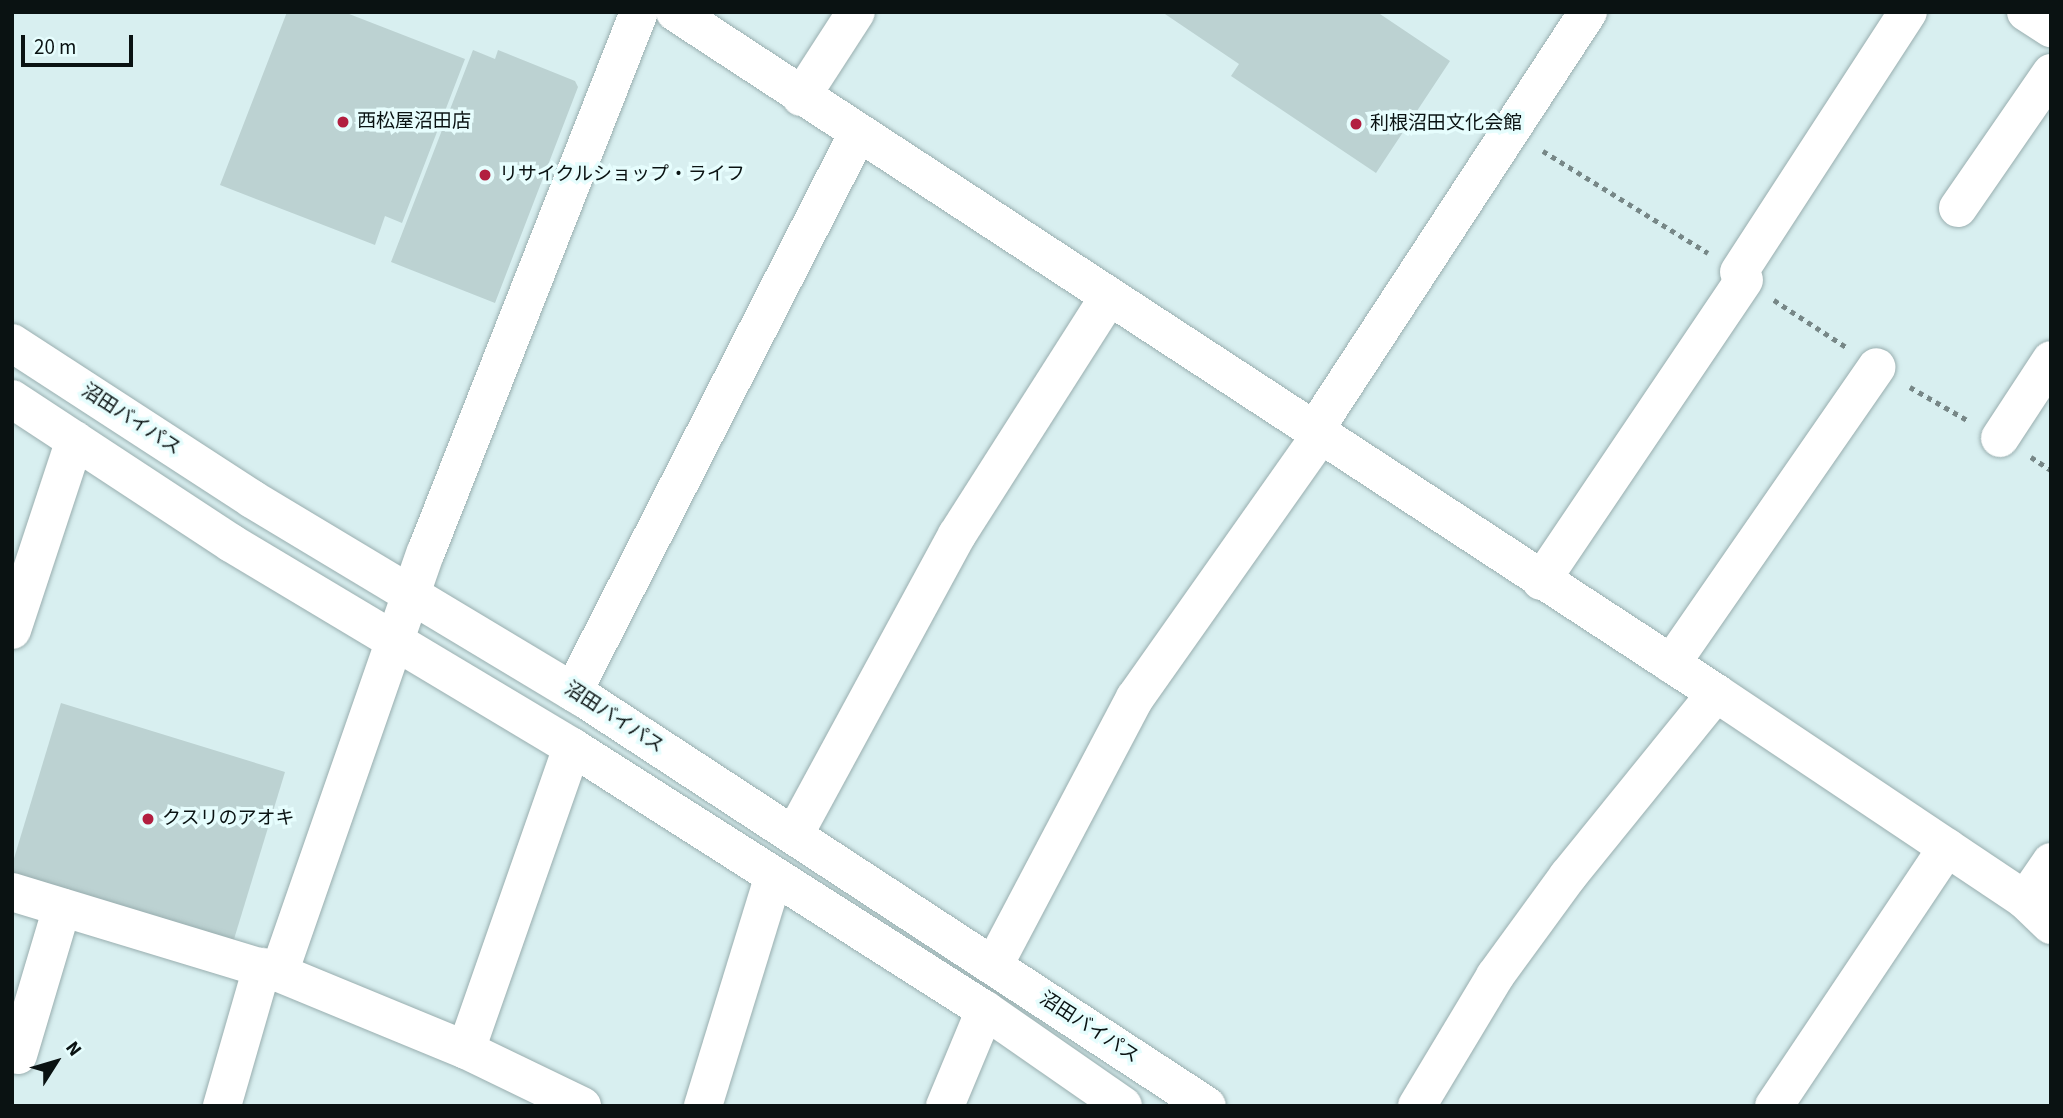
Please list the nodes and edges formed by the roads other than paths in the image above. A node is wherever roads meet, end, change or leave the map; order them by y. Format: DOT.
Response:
graph roads {
  1 [pos="639,12"];
  2 [pos="675,12"];
  3 [pos="856,12"];
  4 [pos="1588,12"];
  5 [pos="1908,12"];
  6 [pos="2026,12"];
  7 [pos="2051,28"];
  8 [pos="2051,73"];
  9 [pos="801,97"];
  10 [pos="858,134"];
  11 [pos="1958,208"];
  12 [pos="1108,298"];
  13 [pos="12,343"];
  14 [pos="2051,360"];
  15 [pos="1877,367"];
  16 [pos="12,399"];
  17 [pos="1317,433"];
  18 [pos="2000,438"];
  19 [pos="75,440"];
  20 [pos="1541,581"];
  21 [pos="411,594"];
  22 [pos="12,630"];
  23 [pos="395,641"];
  24 [pos="1671,664"];
  25 [pos="573,692"];
  26 [pos="1716,693"];
  27 [pos="572,747"];
  28 [pos="794,835"];
  29 [pos="1947,848"];
  30 [pos="2051,862"];
  31 [pos="773,878"];
  32 [pos="12,892"];
  33 [pos="62,907"];
  34 [pos="2038,912"];
  35 [pos="994,965"];
  36 [pos="271,970"];
  37 [pos="985,1010"];
  38 [pos="466,1050"];
  39 [pos="18,1055"];
  40 [pos="222,1106"];
  41 [pos="582,1106"];
  42 [pos="703,1106"];
  43 [pos="945,1106"];
  44 [pos="1123,1106"];
  45 [pos="1207,1106"];
  46 [pos="1417,1106"];
  47 [pos="1774,1106"];
  1 -- 21 [label="street"];
  2 -- 9 [label="street"];
  3 -- 9 [label="street"];
  4 -- 17 [label="street"];
  5 -- 20 [label="street"];
  6 -- 7 [label="street"];
  8 -- 11 [label="street"];
  9 -- 10 [label="street"];
  10 -- 12 [label="street"];
  10 -- 25 [label="street"];
  12 -- 17 [label="street"];
  12 -- 28 [label="street"];
  13 -- 21 [label="street, 沼田バイパス"];
  14 -- 18 [label="street"];
  15 -- 24 [label="street"];
  16 -- 19 [label="street"];
  17 -- 20 [label="street"];
  17 -- 35 [label="street"];
  19 -- 22 [label="street"];
  19 -- 23 [label="street"];
  20 -- 24 [label="street"];
  21 -- 23 [label="street"];
  21 -- 25 [label="street, 沼田バイパス"];
  23 -- 27 [label="street"];
  23 -- 36 [label="street"];
  24 -- 26 [label="street"];
  25 -- 28 [label="street, 沼田バイパス"];
  26 -- 29 [label="street"];
  26 -- 46 [label="street"];
  27 -- 31 [label="street"];
  27 -- 38 [label="street"];
  28 -- 35 [label="street, 沼田バイパス"];
  29 -- 34 [label="street"];
  29 -- 47 [label="street"];
  30 -- 34 [label="street"];
  31 -- 37 [label="street"];
  31 -- 42 [label="street"];
  32 -- 33 [label="street"];
  33 -- 36 [label="street"];
  33 -- 39 [label="street"];
  35 -- 45 [label="street, 沼田バイパス"];
  36 -- 38 [label="street"];
  36 -- 40 [label="street"];
  37 -- 43 [label="street"];
  37 -- 44 [label="street"];
  38 -- 41 [label="street"];
}
